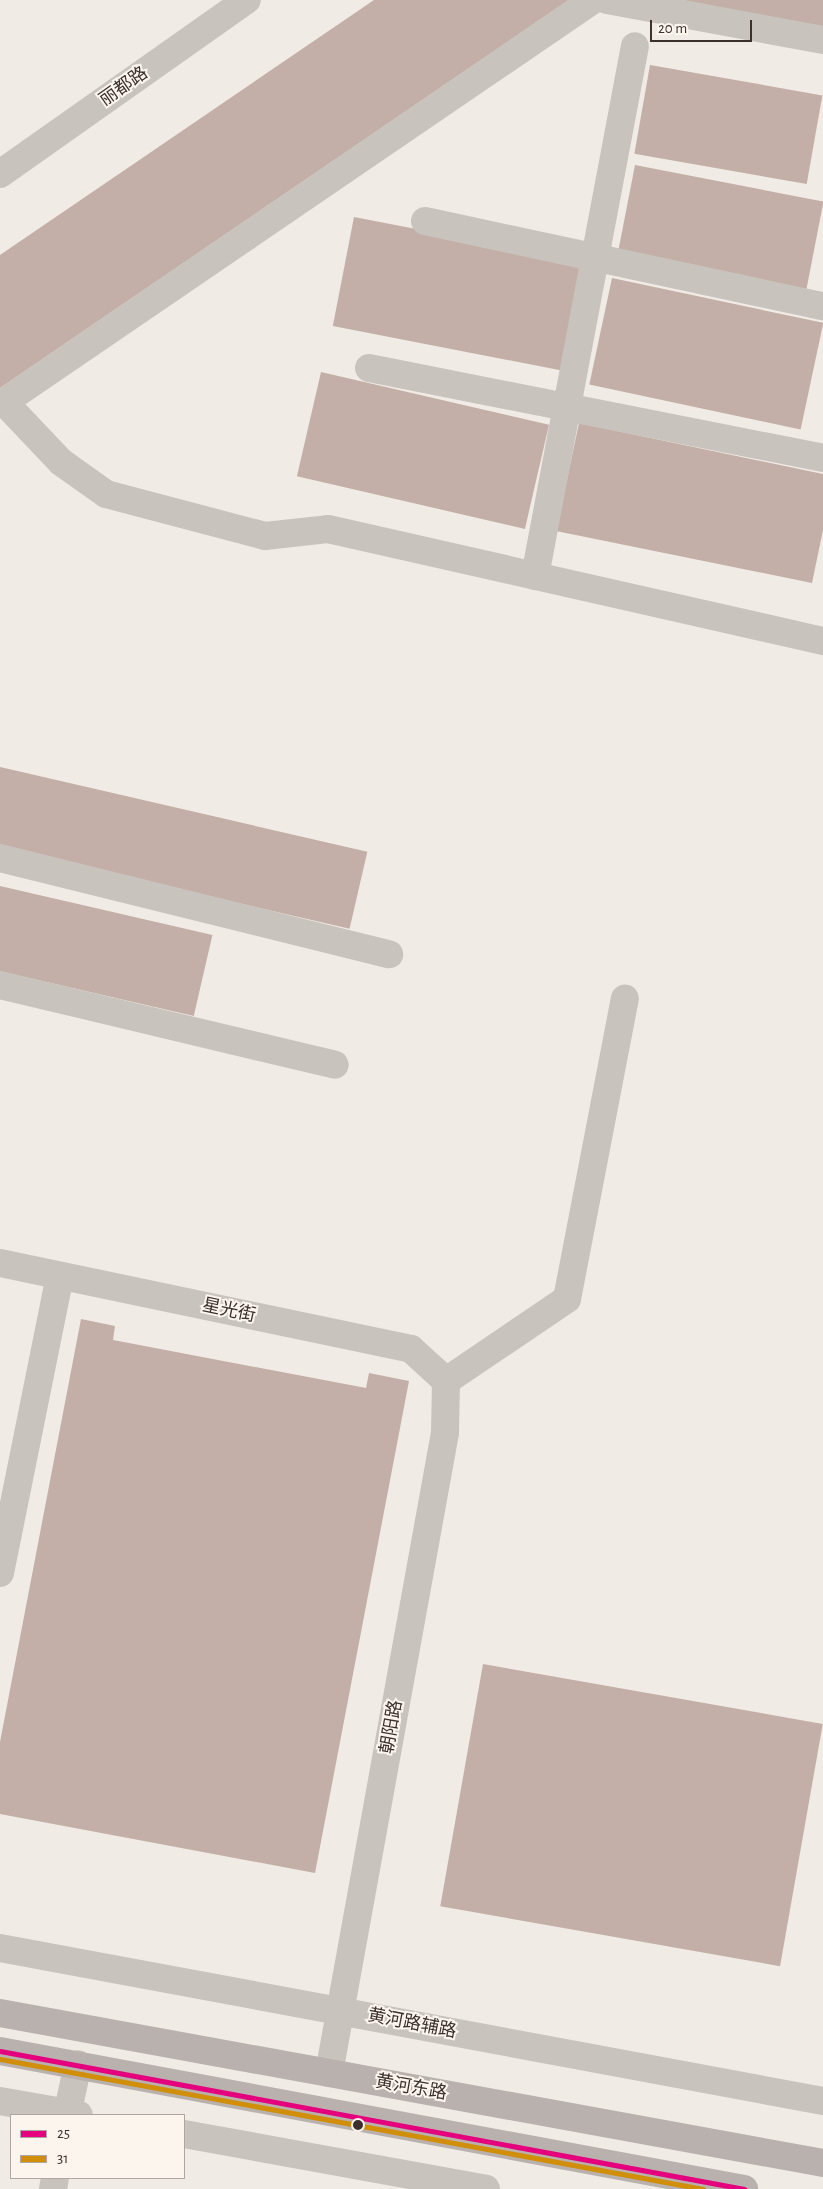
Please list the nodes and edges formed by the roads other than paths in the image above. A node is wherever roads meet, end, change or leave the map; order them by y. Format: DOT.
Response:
graph roads {
  1 [pos="247,0"];
  2 [pos="593,0"];
  3 [pos="607,0"];
  4 [pos="823,40"];
  5 [pos="635,46"];
  6 [pos="0,174"];
  7 [pos="425,221"];
  8 [pos="595,258"];
  9 [pos="823,306"];
  10 [pos="369,368"];
  11 [pos="567,408"];
  12 [pos="823,458"];
  13 [pos="535,576"];
  14 [pos="823,641"];
  15 [pos="0,858"];
  16 [pos="389,954"];
  17 [pos="0,985"];
  18 [pos="624,999"];
  19 [pos="335,1065"];
  20 [pos="0,1262"];
  21 [pos="60,1276"];
  22 [pos="446,1381"];
  23 [pos="0,1574"];
  24 [pos="0,1948"];
  25 [pos="340,2011"];
  26 [pos="0,2013"];
  27 [pos="0,2051"];
  28 [pos="78,2064"];
  29 [pos="329,2073"];
  30 [pos="823,2100"];
  31 [pos="0,2101"];
  32 [pos="66,2114"];
  33 [pos="71,2114"];
  34 [pos="185,2134"];
  35 [pos="823,2163"];
  36 [pos="486,2189"];
  37 [pos="744,2189"];
  1 -- 6 [label="street, 丽都路"];
  2 -- 13 [label="street"];
  3 -- 4 [label="street"];
  5 -- 8 [label="street"];
  7 -- 8 [label="street"];
  8 -- 9 [label="street"];
  8 -- 11 [label="street"];
  10 -- 11 [label="street"];
  11 -- 12 [label="street"];
  11 -- 13 [label="street"];
  13 -- 14 [label="street"];
  15 -- 16 [label="street"];
  17 -- 19 [label="street"];
  18 -- 22 [label="street"];
  20 -- 21 [label="street, 星光街"];
  21 -- 22 [label="street, 星光街"];
  21 -- 23 [label="street"];
  22 -- 25 [label="street, 朝阳路"];
  24 -- 25 [label="street, 黄河路辅路"];
  25 -- 29 [label="street, 朝阳路"];
  25 -- 30 [label="street, 黄河路辅路"];
  26 -- 29 [label="main road, 黄河东路"];
  27 -- 28 [label="main road"];
  28 -- 33 [label="street"];
  28 -- 37 [label="main road"];
  29 -- 35 [label="main road, 黄河东路"];
  31 -- 32 [label="street"];
  34 -- 36 [label="street"];
}
